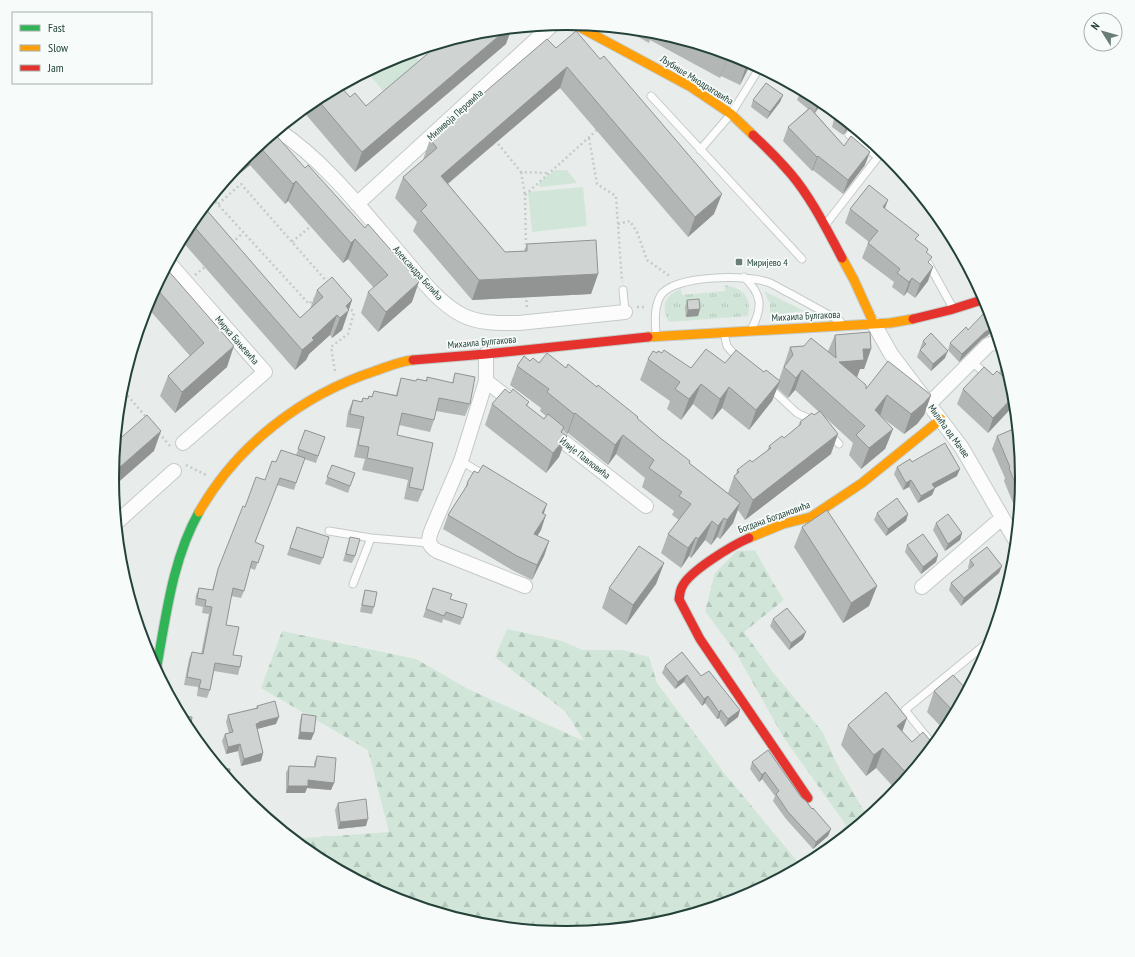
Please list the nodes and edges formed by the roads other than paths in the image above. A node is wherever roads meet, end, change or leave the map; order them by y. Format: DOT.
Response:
graph roads {
  1 [pos="546,31"];
  2 [pos="585,31"];
  3 [pos="757,72"];
  4 [pos="651,96"];
  5 [pos="731,114"];
  6 [pos="282,133"];
  7 [pos="849,135"];
  8 [pos="700,150"];
  9 [pos="357,204"];
  10 [pos="825,226"];
  11 [pos="924,256"];
  12 [pos="802,258"];
  13 [pos="172,267"];
  14 [pos="744,277"];
  15 [pos="623,290"];
  16 [pos="979,300"];
  17 [pos="953,308"];
  18 [pos="625,312"];
  19 [pos="874,324"];
  20 [pos="847,325"];
  21 [pos="751,330"];
  22 [pos="724,333"];
  23 [pos="657,336"];
  24 [pos="995,344"];
  25 [pos="486,354"];
  26 [pos="971,361"];
  27 [pos="745,366"];
  28 [pos="486,381"];
  29 [pos="763,382"];
  30 [pos="994,382"];
  31 [pos="929,404"];
  32 [pos="528,414"];
  33 [pos="940,419"];
  34 [pos="540,423"];
  35 [pos="838,444"];
  36 [pos="178,447"];
  37 [pos="461,461"];
  38 [pos="179,467"];
  39 [pos="494,481"];
  40 [pos="646,506"];
  41 [pos="121,518"];
  42 [pos="1002,518"];
  43 [pos="329,531"];
  44 [pos="1012,535"];
  45 [pos="371,538"];
  46 [pos="429,543"];
  47 [pos="353,584"];
  48 [pos="525,586"];
  49 [pos="922,587"];
  50 [pos="984,646"];
  51 [pos="158,661"];
  52 [pos="930,742"];
  53 [pos="808,798"];
  1 -- 9 [label="street, Миливоја Перовића"];
  2 -- 5 [label="street, Љубише Миодраговића"];
  3 -- 5 [label="lane"];
  4 -- 8 [label="lane"];
  5 -- 8 [label="lane"];
  5 -- 10 [label="street, Љубише Миодраговића"];
  6 -- 9 [label="street, Александра Белића"];
  7 -- 10 [label="lane"];
  8 -- 12 [label="lane"];
  9 -- 18 [label="street, Александра Белића"];
  10 -- 19 [label="street, Љубише Миодраговића"];
  11 -- 17 [label="lane"];
  13 -- 36 [label="street, Мирка Бањевића"];
  14 -- 20 [label="lane"];
  14 -- 21 [label="lane"];
  14 -- 23 [label="lane"];
  15 -- 18 [label="lane"];
  16 -- 17 [label="street, Михаила Булгакова"];
  17 -- 19 [label="street, Михаила Булгакова"];
  19 -- 20 [label="street, Михаила Булгакова"];
  19 -- 31 [label="street, Милића од Мачве"];
  20 -- 21 [label="street, Михаила Булгакова"];
  21 -- 22 [label="street, Михаила Булгакова"];
  22 -- 23 [label="street, Михаила Булгакова"];
  22 -- 27 [label="lane"];
  23 -- 25 [label="street, Михаила Булгакова"];
  24 -- 26 [label="street"];
  25 -- 28 [label="street"];
  25 -- 51 [label="street, Михаила Булгакова"];
  26 -- 30 [label="lane"];
  26 -- 31 [label="street"];
  28 -- 32 [label="street"];
  28 -- 37 [label="street"];
  29 -- 35 [label="lane"];
  31 -- 33 [label="street, Милића од Мачве"];
  33 -- 42 [label="street, Милића од Мачве"];
  33 -- 53 [label="street, Богдана Богдановића"];
  34 -- 40 [label="street, Илије Павловића"];
  37 -- 39 [label="lane"];
  37 -- 46 [label="street"];
  38 -- 41 [label="street"];
  42 -- 44 [label="street, Милића од Мачве"];
  42 -- 49 [label="street"];
  43 -- 45 [label="lane"];
  45 -- 46 [label="lane"];
  45 -- 47 [label="lane"];
  46 -- 48 [label="street"];
  50 -- 52 [label="lane"];
}
